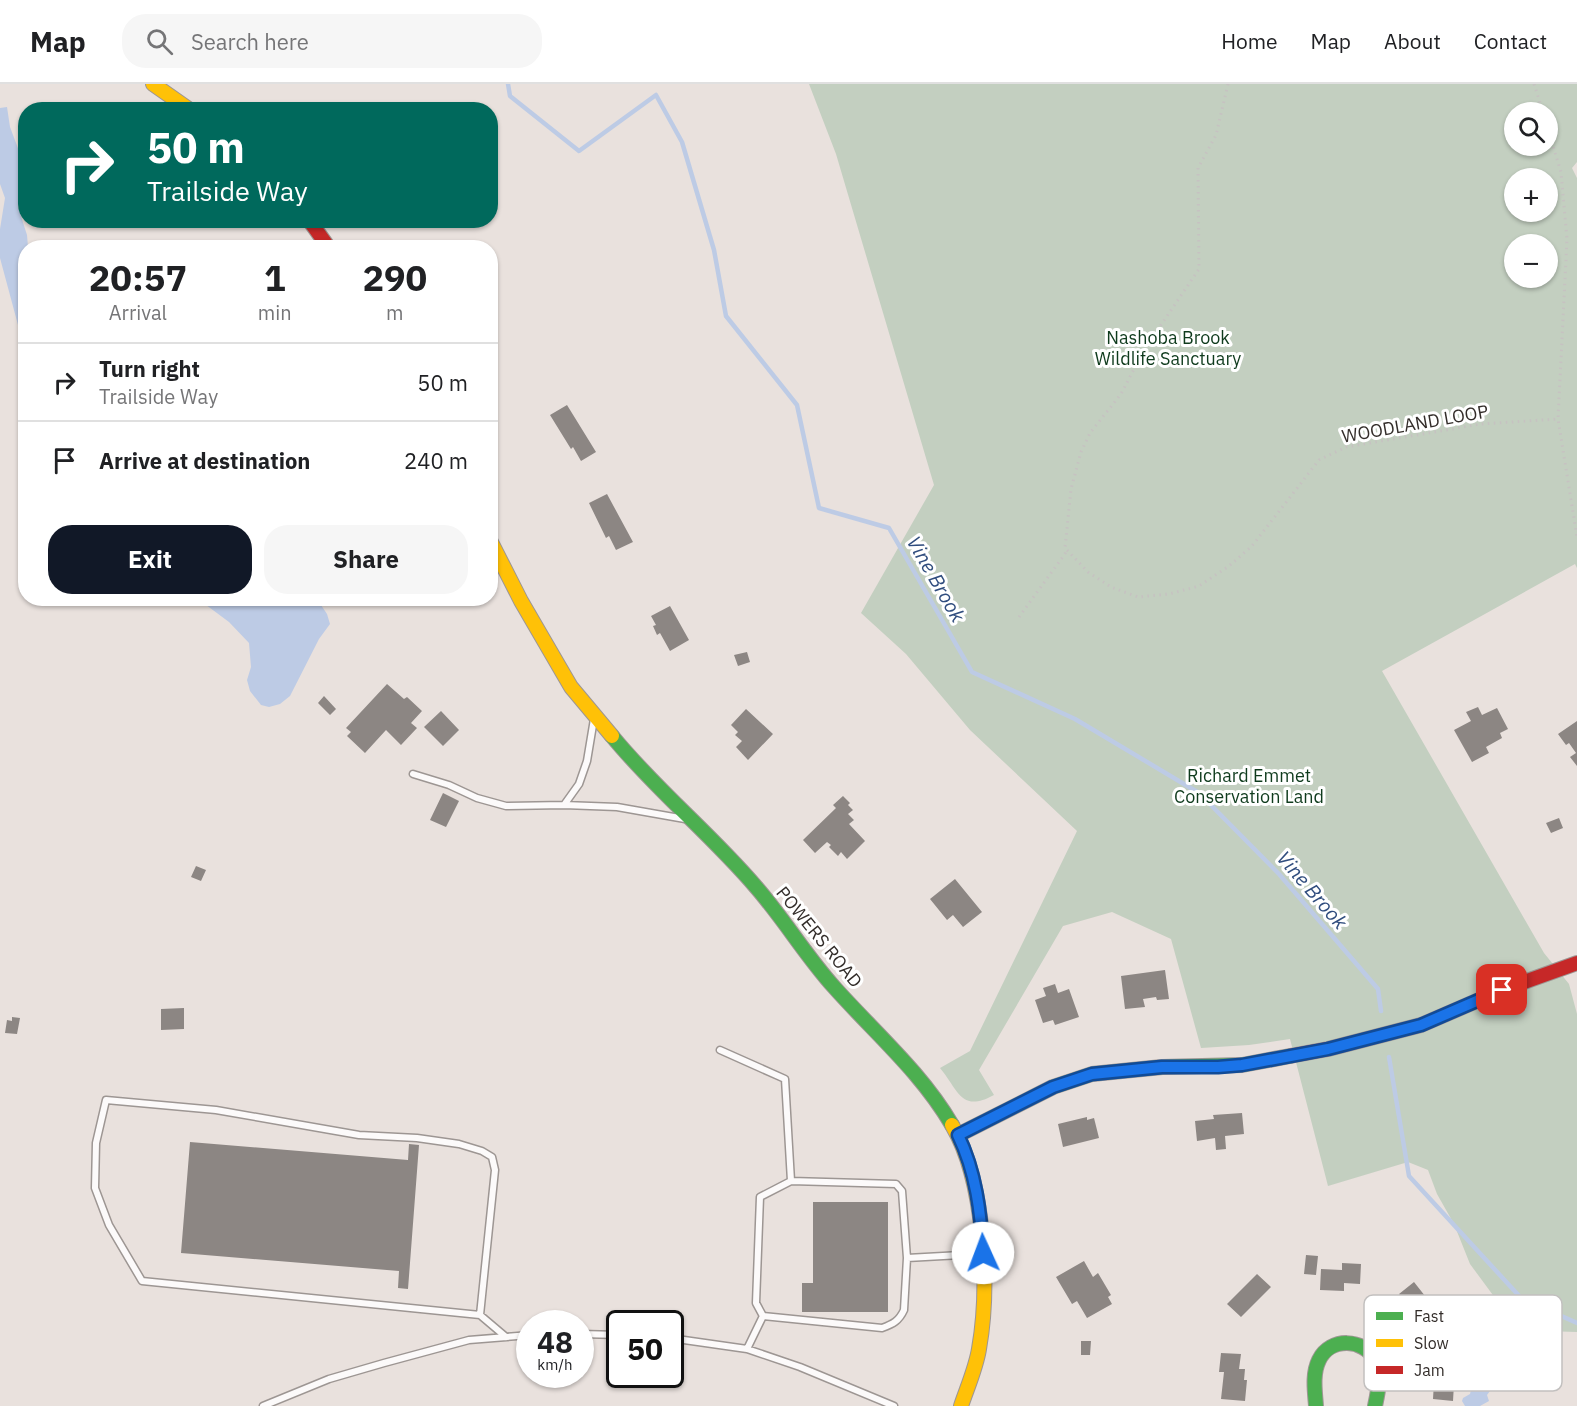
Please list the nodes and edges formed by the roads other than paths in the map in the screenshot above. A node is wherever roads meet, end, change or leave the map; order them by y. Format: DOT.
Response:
graph roads {
  1 [pos="153,84"];
  2 [pos="179,102"];
  3 [pos="498,556"];
  4 [pos="595,716"];
  5 [pos="413,774"];
  6 [pos="564,805"];
  7 [pos="693,820"];
  8 [pos="1577,963"];
  9 [pos="720,1050"];
  10 [pos="958,1135"];
  11 [pos="791,1181"];
  12 [pos="983,1253"];
  13 [pos="907,1258"];
  14 [pos="480,1315"];
  15 [pos="763,1316"];
  16 [pos="516,1336"];
  17 [pos="506,1337"];
  18 [pos="684,1340"];
  19 [pos="1364,1348"];
  20 [pos="747,1349"];
  21 [pos="1377,1391"];
  22 [pos="263,1406"];
  23 [pos="894,1406"];
  24 [pos="961,1406"];
  25 [pos="1316,1406"];
  26 [pos="1376,1406"];
  1 -- 2 [label="main road"];
  3 -- 4 [label="main road, POWERS ROAD"];
  4 -- 6 [label="lane"];
  4 -- 7 [label="main road, POWERS ROAD"];
  5 -- 6 [label="lane"];
  6 -- 7 [label="lane"];
  7 -- 10 [label="main road, POWERS ROAD"];
  8 -- 10 [label="main road"];
  9 -- 11 [label="lane"];
  10 -- 12 [label="main road, POWERS ROAD"];
  11 -- 13 [label="lane"];
  11 -- 15 [label="lane"];
  12 -- 13 [label="lane"];
  12 -- 24 [label="main road, POWERS ROAD"];
  13 -- 15 [label="lane"];
  14 -- 14 [label="lane"];
  14 -- 17 [label="lane"];
  15 -- 20 [label="lane"];
  16 -- 17 [label="lane"];
  17 -- 22 [label="lane"];
  18 -- 20 [label="lane"];
  19 -- 25 [label="main road"];
  20 -- 23 [label="lane"];
  21 -- 26 [label="main road"];
}
